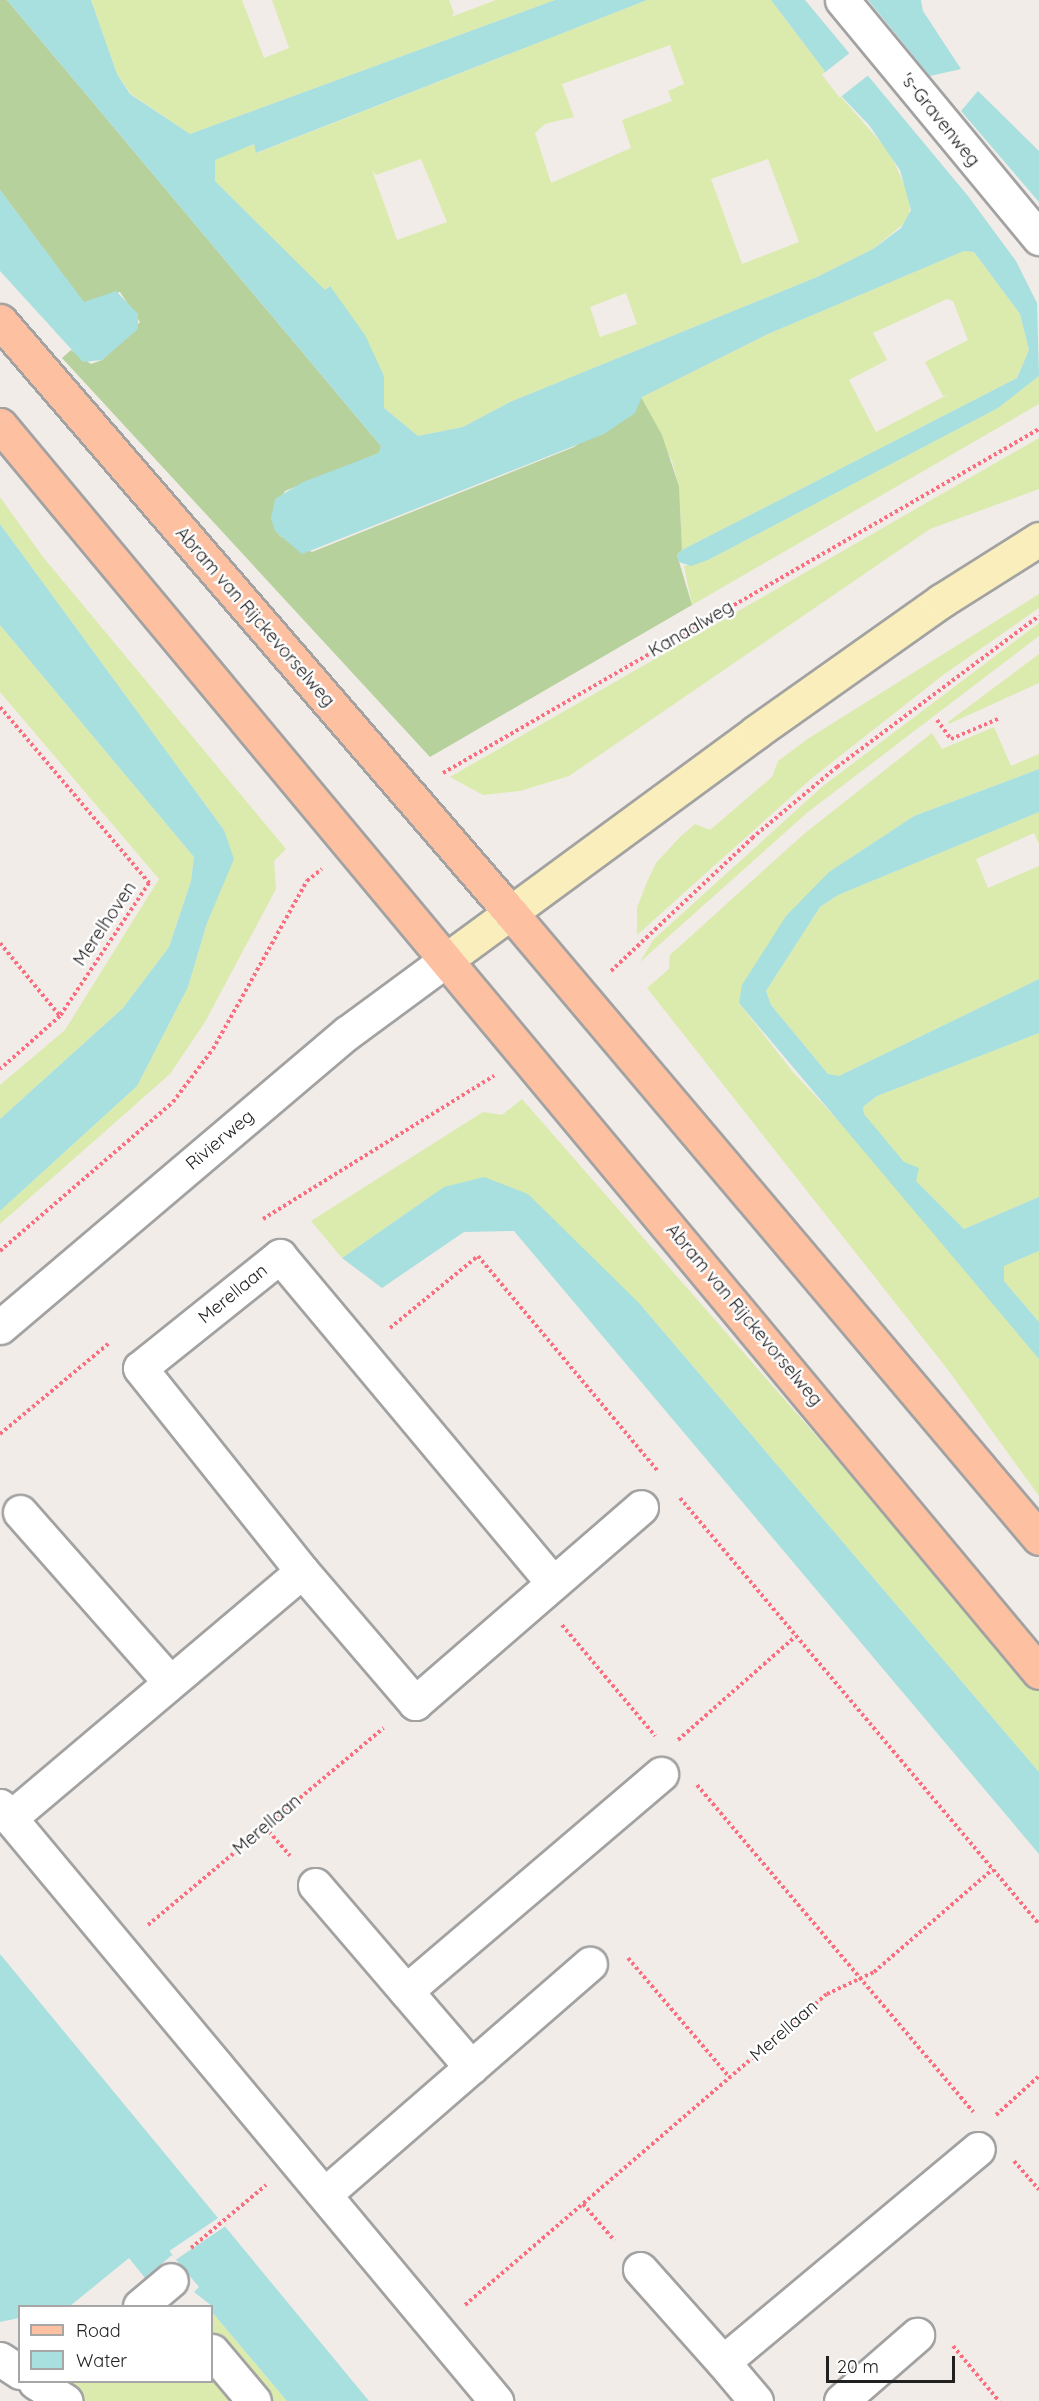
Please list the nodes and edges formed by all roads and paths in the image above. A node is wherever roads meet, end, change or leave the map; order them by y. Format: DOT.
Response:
graph roads {
  1 [pos="842,0"];
  2 [pos="1039,238"];
  3 [pos="0,321"];
  4 [pos="0,425"];
  5 [pos="1039,429"];
  6 [pos="1039,539"];
  7 [pos="1039,616"];
  8 [pos="0,707"];
  9 [pos="998,718"];
  10 [pos="937,720"];
  11 [pos="411,797"];
  12 [pos="352,844"];
  13 [pos="511,913"];
  14 [pos="0,943"];
  15 [pos="446,960"];
  16 [pos="582,998"];
  17 [pos="60,1016"];
  18 [pos="0,1069"];
  19 [pos="0,1251"];
  20 [pos="0,1327"];
  21 [pos="359,1353"];
  22 [pos="660,1474"];
  23 [pos="676,1492"];
  24 [pos="641,1507"];
  25 [pos="20,1512"];
  26 [pos="1039,1538"];
  27 [pos="302,1571"];
  28 [pos="546,1590"];
  29 [pos="796,1636"];
  30 [pos="1039,1672"];
  31 [pos="168,1680"];
  32 [pos="415,1702"];
  33 [pos="672,1767"];
  34 [pos="5,1812"];
  35 [pos="993,1869"];
  36 [pos="315,1885"];
  37 [pos="1039,1924"];
  38 [pos="120,1948"];
  39 [pos="590,1964"];
  40 [pos="860,1978"];
  41 [pos="406,1991"];
  42 [pos="471,2067"];
  43 [pos="1039,2076"];
  44 [pos="730,2078"];
  45 [pos="981,2137"];
  46 [pos="1012,2158"];
  47 [pos="1039,2190"];
  48 [pos="325,2194"];
  49 [pos="583,2204"];
  50 [pos="231,2215"];
  51 [pos="640,2269"];
  52 [pos="166,2287"];
  53 [pos="437,2330"];
  54 [pos="917,2335"];
  55 [pos="213,2351"];
  56 [pos="723,2362"];
  57 [pos="37,2383"];
  58 [pos="65,2401"];
  59 [pos="254,2401"];
  60 [pos="496,2401"];
  61 [pos="756,2401"];
  62 [pos="840,2401"];
  63 [pos="999,2401"];
  1 -- 2 [label="street, 's-Gravenweg"];
  3 -- 11 [label="main road, Abram van Rijckevorselweg"];
  4 -- 12 [label="main road, Abram van Rijckevorselweg"];
  5 -- 11 [label="path, Kanaalweg"];
  6 -- 13 [label="main road"];
  7 -- 16 [label="path"];
  8 -- 17 [label="path, Merelhoven"];
  9 -- 10 [label="path"];
  11 -- 13 [label="main road, Abram van Rijckevorselweg"];
  12 -- 15 [label="main road, Abram van Rijckevorselweg"];
  12 -- 19 [label="path"];
  13 -- 15 [label="main road"];
  13 -- 16 [label="main road, Abram van Rijckevorselweg"];
  14 -- 17 [label="path"];
  15 -- 20 [label="street, Rivierweg"];
  15 -- 30 [label="main road, Abram van Rijckevorselweg"];
  16 -- 26 [label="main road, Abram van Rijckevorselweg"];
  17 -- 18 [label="path, Merelhoven"];
  21 -- 22 [label="path"];
  21 -- 27 [label="street, Merellaan"];
  21 -- 28 [label="street, Merellaan"];
  23 -- 29 [label="path"];
  24 -- 28 [label="street"];
  25 -- 31 [label="street"];
  27 -- 31 [label="street"];
  27 -- 32 [label="street, Merellaan"];
  28 -- 32 [label="street"];
  28 -- 33 [label="path"];
  29 -- 33 [label="path"];
  29 -- 35 [label="path"];
  31 -- 34 [label="street"];
  32 -- 38 [label="path, Merellaan"];
  33 -- 40 [label="path"];
  33 -- 41 [label="street"];
  34 -- 38 [label="street"];
  35 -- 37 [label="path"];
  35 -- 40 [label="path, Merellaan"];
  36 -- 41 [label="street"];
  38 -- 48 [label="street"];
  39 -- 42 [label="street"];
  39 -- 44 [label="path"];
  40 -- 44 [label="path, Merellaan"];
  40 -- 45 [label="path"];
  41 -- 42 [label="street"];
  42 -- 48 [label="street"];
  43 -- 45 [label="path"];
  44 -- 49 [label="path, Merellaan"];
  45 -- 56 [label="street"];
  46 -- 47 [label="path"];
  48 -- 53 [label="street"];
  49 -- 51 [label="path"];
  49 -- 53 [label="path, Merellaan"];
  50 -- 52 [label="path"];
  51 -- 56 [label="street"];
  53 -- 60 [label="street"];
  54 -- 62 [label="street"];
  54 -- 63 [label="path"];
  55 -- 59 [label="street"];
  56 -- 61 [label="street"];
  57 -- 58 [label="street"];
}
